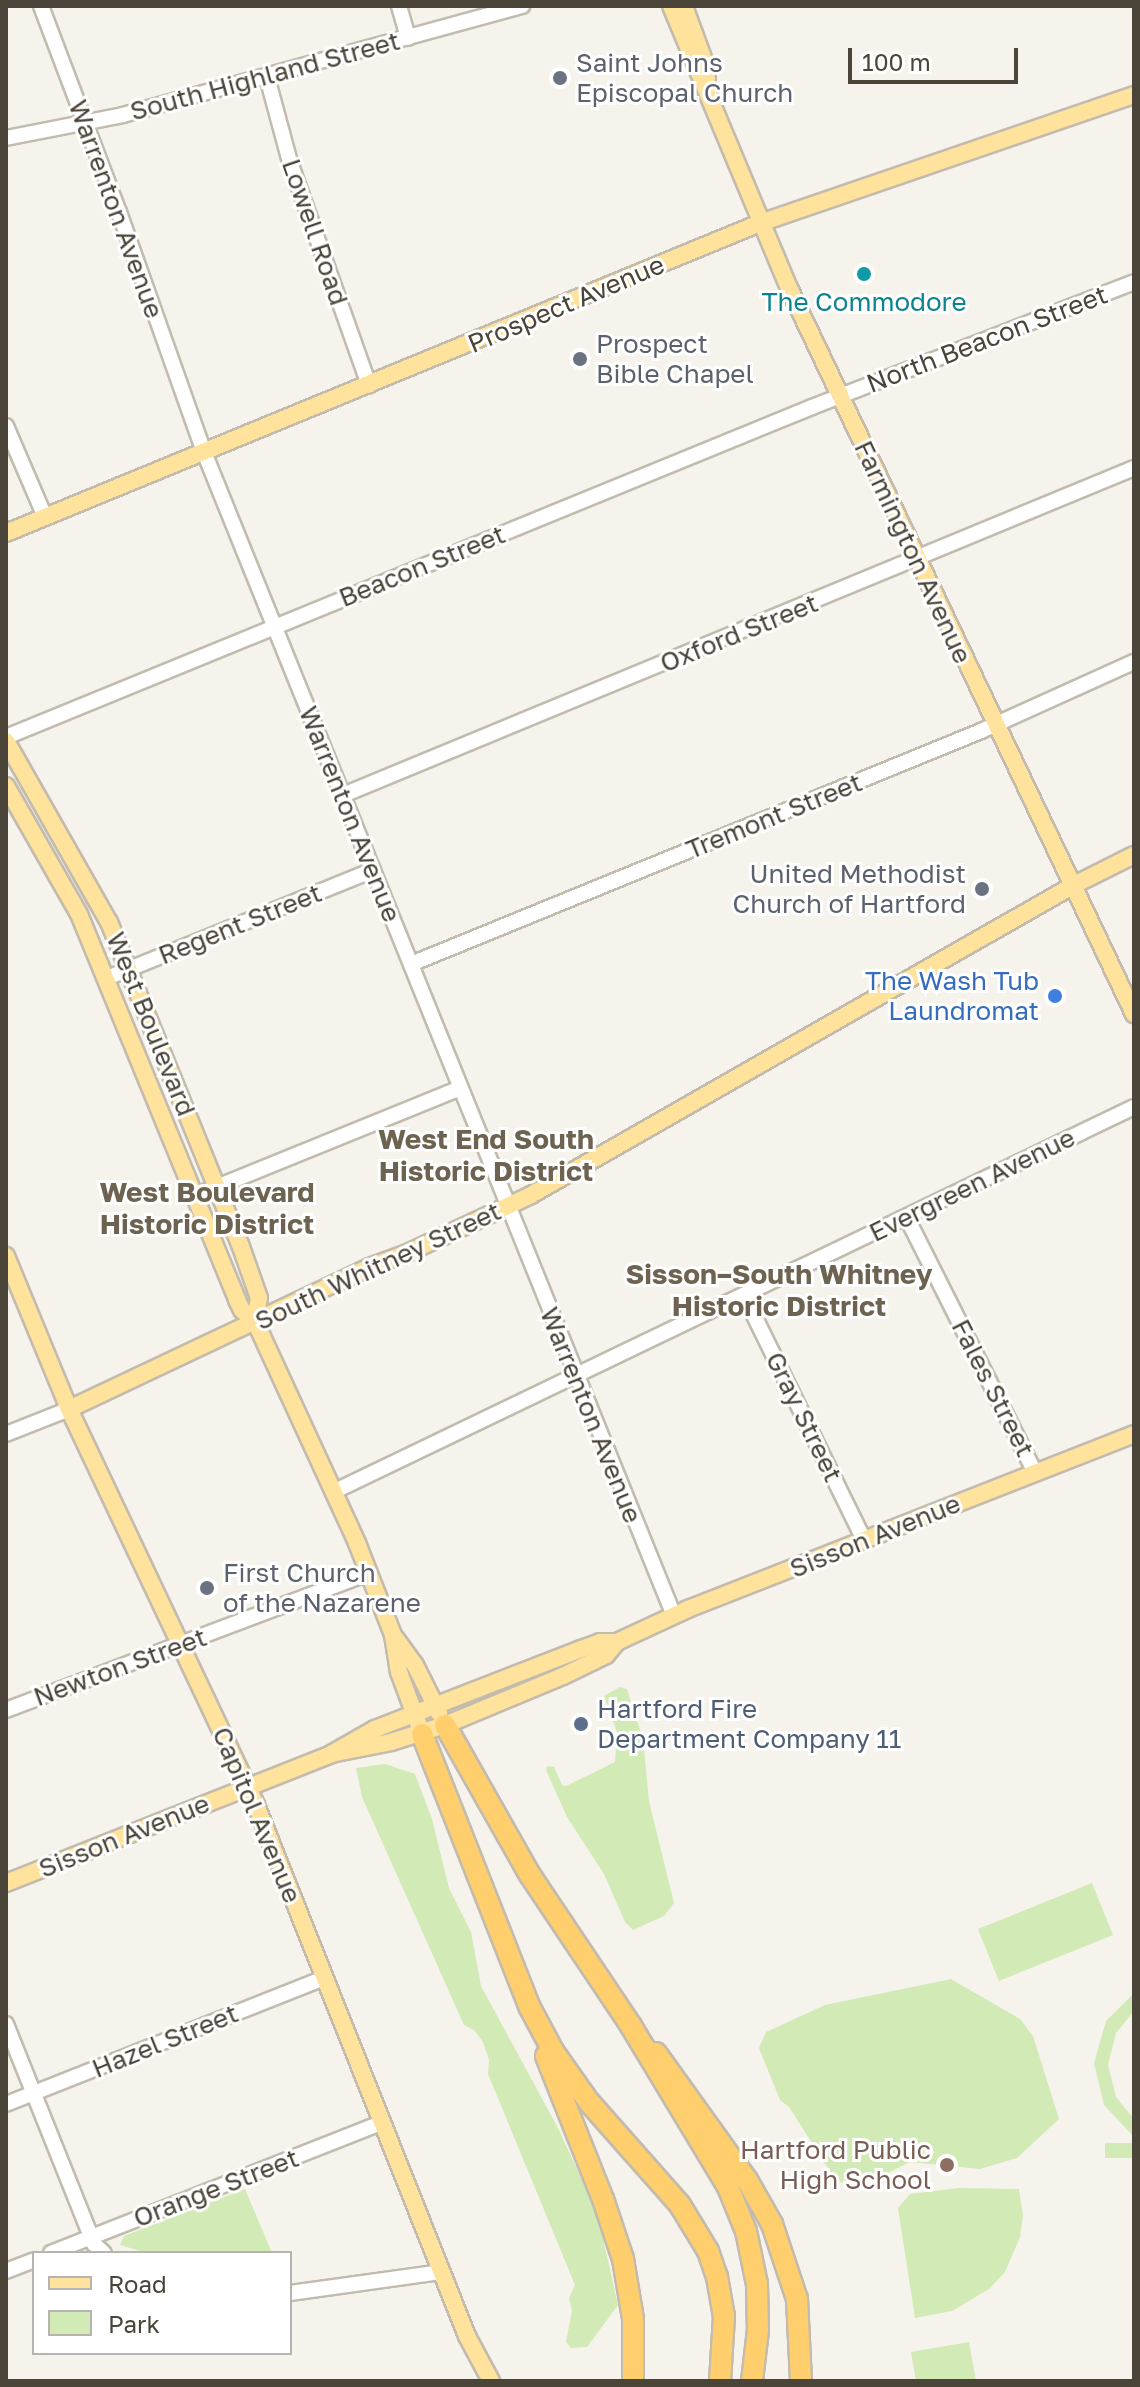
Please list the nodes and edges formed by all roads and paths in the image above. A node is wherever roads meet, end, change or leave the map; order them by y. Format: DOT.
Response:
graph roads {
  1 [pos="41,6"];
  2 [pos="399,6"];
  3 [pos="522,6"];
  4 [pos="671,6"];
  5 [pos="684,6"];
  6 [pos="408,38"];
  7 [pos="267,77"];
  8 [pos="707,84"];
  9 [pos="1134,95"];
  10 [pos="85,123"];
  11 [pos="6,138"];
  12 [pos="760,223"];
  13 [pos="1134,282"];
  14 [pos="369,385"];
  15 [pos="839,396"];
  16 [pos="6,426"];
  17 [pos="204,452"];
  18 [pos="1134,468"];
  19 [pos="45,517"];
  20 [pos="6,533"];
  21 [pos="916,559"];
  22 [pos="275,626"];
  23 [pos="1134,662"];
  24 [pos="995,725"];
  25 [pos="6,739"];
  26 [pos="6,786"];
  27 [pos="343,795"];
  28 [pos="72,852"];
  29 [pos="1134,855"];
  30 [pos="52,864"];
  31 [pos="373,870"];
  32 [pos="1072,886"];
  33 [pos="411,964"];
  34 [pos="129,969"];
  35 [pos="107,978"];
  36 [pos="1134,1014"];
  37 [pos="460,1088"];
  38 [pos="1134,1107"];
  39 [pos="217,1187"];
  40 [pos="197,1195"];
  41 [pos="508,1207"];
  42 [pos="907,1218"];
  43 [pos="6,1256"];
  44 [pos="13,1292"];
  45 [pos="744,1295"];
  46 [pos="255,1321"];
  47 [pos="575,1378"];
  48 [pos="69,1409"];
  49 [pos="6,1434"];
  50 [pos="1134,1434"];
  51 [pos="1035,1473"];
  52 [pos="333,1492"];
  53 [pos="864,1540"];
  54 [pos="369,1573"];
  55 [pos="674,1616"];
  56 [pos="393,1635"];
  57 [pos="617,1642"];
  58 [pos="181,1645"];
  59 [pos="556,1658"];
  60 [pos="563,1676"];
  61 [pos="435,1706"];
  62 [pos="6,1710"];
  63 [pos="418,1724"];
  64 [pos="445,1725"];
  65 [pos="248,1787"];
  66 [pos="6,1883"];
  67 [pos="324,1978"];
  68 [pos="529,2006"];
  69 [pos="6,2024"];
  70 [pos="34,2093"];
  71 [pos="6,2104"];
  72 [pos="381,2123"];
  73 [pos="730,2171"];
  74 [pos="91,2236"];
  75 [pos="56,2251"];
  76 [pos="102,2251"];
  77 [pos="32,2261"];
  78 [pos="6,2271"];
  79 [pos="441,2272"];
  80 [pos="292,2293"];
  81 [pos="491,2381"];
  82 [pos="633,2381"];
  83 [pos="720,2381"];
  84 [pos="752,2381"];
  85 [pos="801,2381"];
  1 -- 10 [label="street, Warrenton Avenue"];
  2 -- 6 [label="street"];
  3 -- 6 [label="street, South Highland Street"];
  4 -- 8 [label="main road, Farmington Avenue"];
  5 -- 8 [label="main road, Farmington Avenue"];
  6 -- 7 [label="street, South Highland Street"];
  7 -- 10 [label="street, South Highland Street"];
  7 -- 14 [label="street, Lowell Road"];
  8 -- 12 [label="main road, Farmington Avenue"];
  9 -- 12 [label="main road, Prospect Avenue"];
  10 -- 11 [label="street, South Highland Street"];
  10 -- 17 [label="street, Warrenton Avenue"];
  12 -- 14 [label="main road, Prospect Avenue"];
  12 -- 15 [label="main road, Farmington Avenue"];
  13 -- 15 [label="street, North Beacon Street"];
  14 -- 17 [label="main road, Prospect Avenue"];
  15 -- 21 [label="main road, Farmington Avenue"];
  15 -- 22 [label="street, Beacon Street"];
  16 -- 19 [label="street"];
  17 -- 19 [label="main road, Prospect Avenue"];
  17 -- 22 [label="street, Warrenton Avenue"];
  18 -- 21 [label="street, Oxford Street"];
  19 -- 20 [label="main road, Prospect Avenue"];
  21 -- 24 [label="main road, Farmington Avenue"];
  21 -- 27 [label="street, Oxford Street"];
  22 -- 25 [label="street, Beacon Street"];
  22 -- 27 [label="street, Warrenton Avenue"];
  23 -- 24 [label="street, Tremont Street"];
  24 -- 32 [label="main road, Farmington Avenue"];
  24 -- 33 [label="street, Tremont Street"];
  25 -- 28 [label="main road, West Boulevard"];
  26 -- 30 [label="main road, West Boulevard"];
  27 -- 31 [label="street, Warrenton Avenue"];
  28 -- 30 [label="main road"];
  28 -- 34 [label="main road, West Boulevard"];
  29 -- 32 [label="main road, South Whitney Street"];
  30 -- 35 [label="main road, West Boulevard"];
  31 -- 33 [label="street, Warrenton Avenue"];
  31 -- 34 [label="street, Regent Street"];
  32 -- 36 [label="main road, Farmington Avenue"];
  32 -- 41 [label="main road, South Whitney Street"];
  33 -- 37 [label="street, Warrenton Avenue"];
  34 -- 35 [label="street, Regent Street"];
  34 -- 39 [label="main road, West Boulevard"];
  35 -- 40 [label="main road, West Boulevard"];
  37 -- 39 [label="street"];
  37 -- 41 [label="street, Warrenton Avenue"];
  38 -- 42 [label="street, Evergreen Avenue"];
  39 -- 40 [label="street"];
  39 -- 46 [label="main road, West Boulevard"];
  40 -- 46 [label="main road, West Boulevard"];
  41 -- 46 [label="main road, South Whitney Street"];
  41 -- 47 [label="street, Warrenton Avenue"];
  42 -- 45 [label="street, Evergreen Avenue"];
  42 -- 51 [label="street, Fales Street"];
  43 -- 44 [label="main road, Capitol Avenue"];
  44 -- 48 [label="main road, Capitol Avenue"];
  45 -- 47 [label="street, Evergreen Avenue"];
  45 -- 53 [label="street, Gray Street"];
  46 -- 48 [label="main road, South Whitney Street"];
  46 -- 52 [label="main road, West Boulevard"];
  47 -- 52 [label="street, Evergreen Avenue"];
  47 -- 55 [label="street, Warrenton Avenue"];
  48 -- 49 [label="street, South Whitney Street"];
  48 -- 58 [label="main road, Capitol Avenue"];
  50 -- 51 [label="main road, Sisson Avenue"];
  51 -- 53 [label="main road, Sisson Avenue"];
  52 -- 54 [label="main road, West Boulevard"];
  53 -- 55 [label="main road, Sisson Avenue"];
  54 -- 56 [label="main road, West Boulevard"];
  54 -- 58 [label="street, Newton Street"];
  55 -- 57 [label="main road, Sisson Avenue"];
  56 -- 61 [label="main road, West Boulevard"];
  56 -- 63 [label="main road, West Boulevard"];
  57 -- 59 [label="main road, Sisson Avenue"];
  57 -- 60 [label="main road, Sisson Avenue"];
  58 -- 62 [label="street, Newton Street"];
  58 -- 65 [label="main road, Capitol Avenue"];
  59 -- 60 [label="main road"];
  59 -- 61 [label="main road, Sisson Avenue"];
  60 -- 64 [label="main road, Sisson Avenue"];
  61 -- 63 [label="main road, Sisson Avenue"];
  61 -- 64 [label="main road, West Boulevard"];
  63 -- 64 [label="main road, Sisson Avenue"];
  63 -- 65 [label="main road, Sisson Avenue"];
  63 -- 68 [label="highway"];
  64 -- 73 [label="highway"];
  65 -- 66 [label="main road, Sisson Avenue"];
  65 -- 67 [label="main road, Capitol Avenue"];
  67 -- 70 [label="street, Hazel Street"];
  67 -- 72 [label="main road, Capitol Avenue"];
  68 -- 82 [label="highway"];
  68 -- 83 [label="highway"];
  69 -- 70 [label="street"];
  70 -- 71 [label="street, Hazel Street"];
  70 -- 74 [label="street"];
  72 -- 74 [label="street, Orange Street"];
  72 -- 79 [label="main road, Capitol Avenue"];
  73 -- 84 [label="highway"];
  73 -- 85 [label="highway"];
  74 -- 75 [label="street, Orange Street"];
  74 -- 76 [label="street"];
  77 -- 78 [label="street"];
  79 -- 80 [label="street"];
  79 -- 81 [label="main road, Capitol Avenue"];
}
